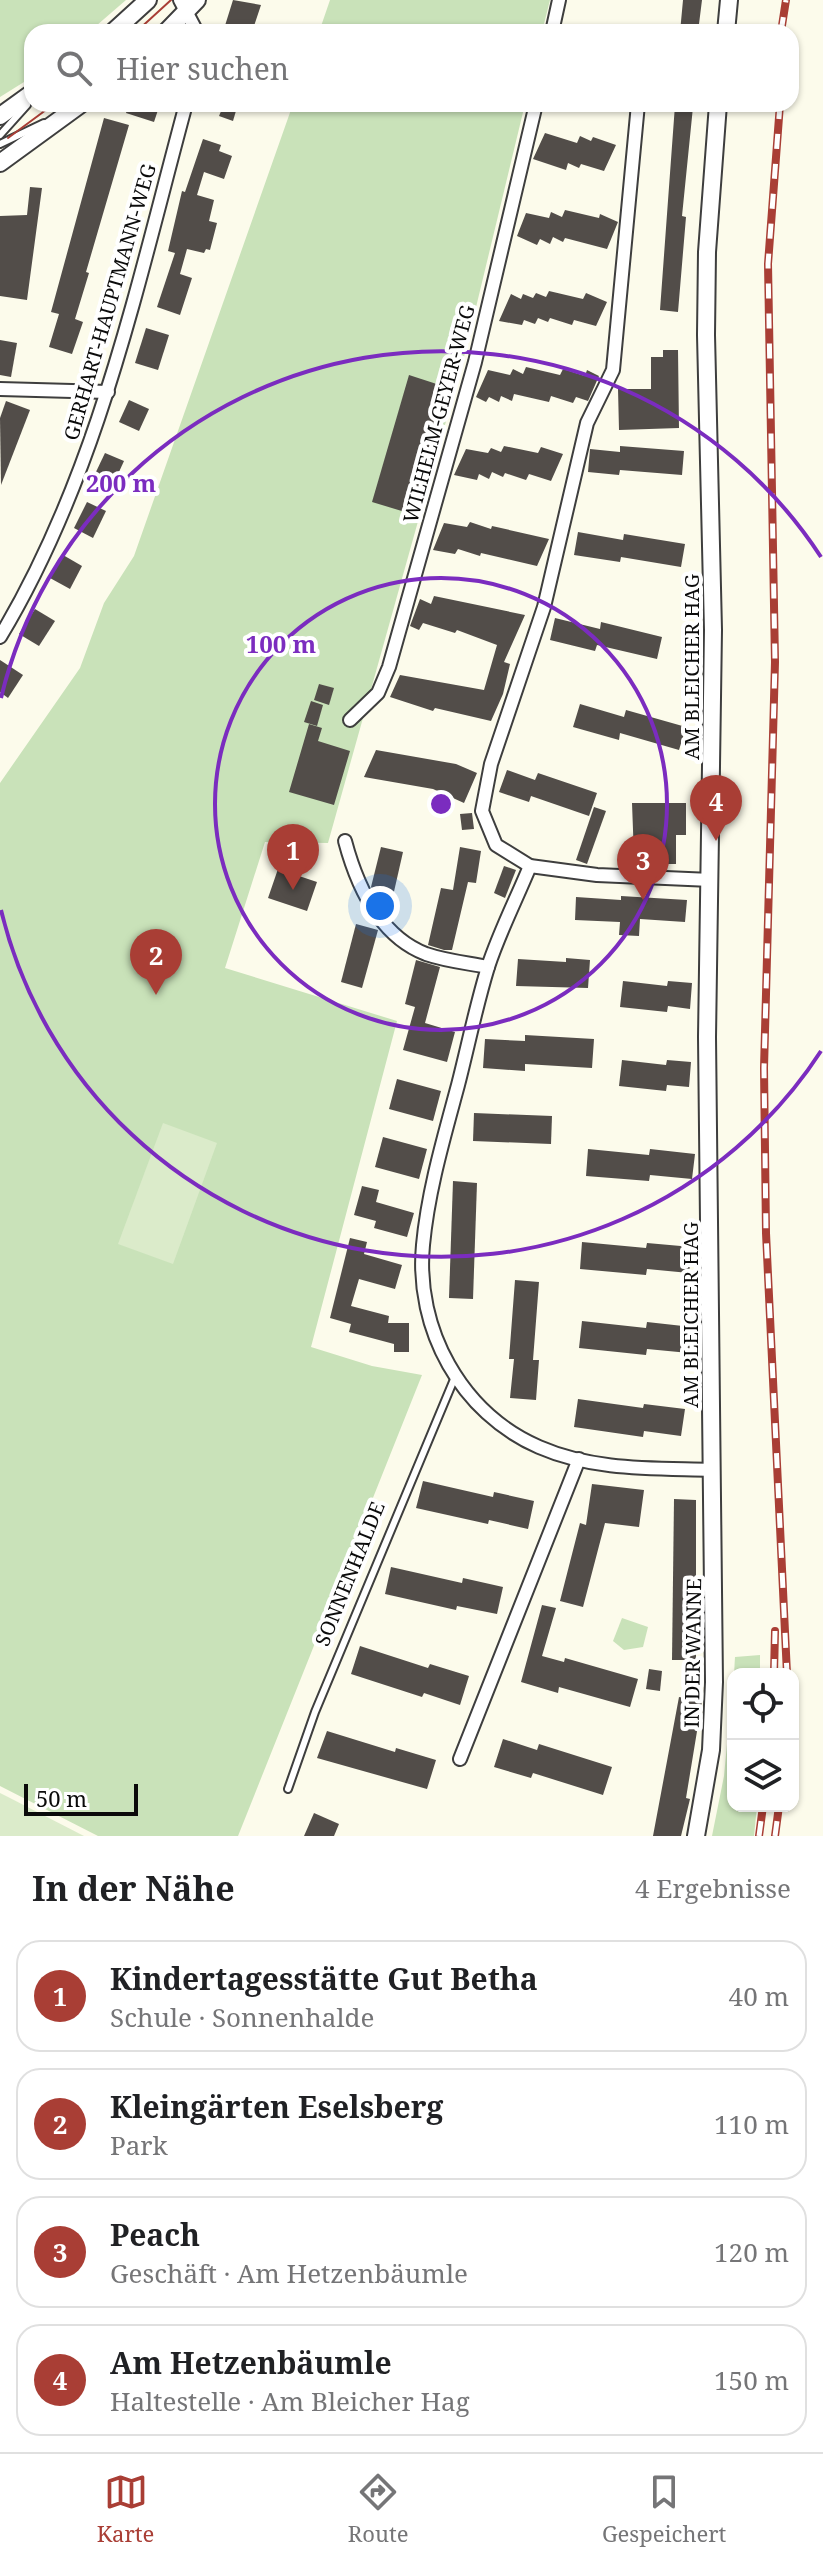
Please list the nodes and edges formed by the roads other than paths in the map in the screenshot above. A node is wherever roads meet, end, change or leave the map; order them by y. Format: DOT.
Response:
graph roads {
  1 [pos="148,0"];
  2 [pos="559,0"];
  3 [pos="729,0"];
  4 [pos="188,3"];
  5 [pos="122,24"];
  6 [pos="172,24"];
  7 [pos="195,24"];
  8 [pos="554,24"];
  9 [pos="727,24"];
  10 [pos="24,105"];
  11 [pos="69,112"];
  12 [pos="184,112"];
  13 [pos="534,112"];
  14 [pos="637,112"];
  15 [pos="717,112"];
  16 [pos="66,114"];
  17 [pos="3,130"];
  18 [pos="0,144"];
  19 [pos="0,163"];
  20 [pos="0,389"];
  21 [pos="108,392"];
  22 [pos="4,620"];
  23 [pos="0,637"];
  24 [pos="350,720"];
  25 [pos="345,841"];
  26 [pos="530,866"];
  27 [pos="711,880"];
  28 [pos="488,967"];
  29 [pos="455,1377"];
  30 [pos="579,1459"];
  31 [pos="712,1470"];
  32 [pos="460,1759"];
  33 [pos="288,1789"];
  34 [pos="696,1836"];
  1 -- 5 [label="street"];
  2 -- 8 [label="street"];
  3 -- 9 [label="street"];
  4 -- 6 [label="street"];
  4 -- 7 [label="street"];
  10 -- 17 [label="street"];
  11 -- 16 [label="street"];
  12 -- 21 [label="street, GERHART-HAUPTMANN-WEG"];
  13 -- 24 [label="street, WILHELM-GEYER-WEG"];
  14 -- 26 [label="street"];
  15 -- 27 [label="street, AM BLEICHER HAG"];
  16 -- 17 [label="lane"];
  16 -- 19 [label="street"];
  17 -- 18 [label="lane"];
  20 -- 21 [label="street"];
  21 -- 22 [label="street, GERHART-HAUPTMANN-WEG"];
  22 -- 23 [label="street, GERHART-HAUPTMANN-WEG"];
  25 -- 28 [label="street"];
  26 -- 27 [label="street"];
  26 -- 28 [label="street"];
  27 -- 31 [label="street, AM BLEICHER HAG"];
  28 -- 29 [label="street"];
  29 -- 30 [label="street"];
  29 -- 33 [label="lane, SONNENHALDE"];
  30 -- 31 [label="street"];
  30 -- 32 [label="street"];
  31 -- 34 [label="street, IN DER WANNE"];
}
